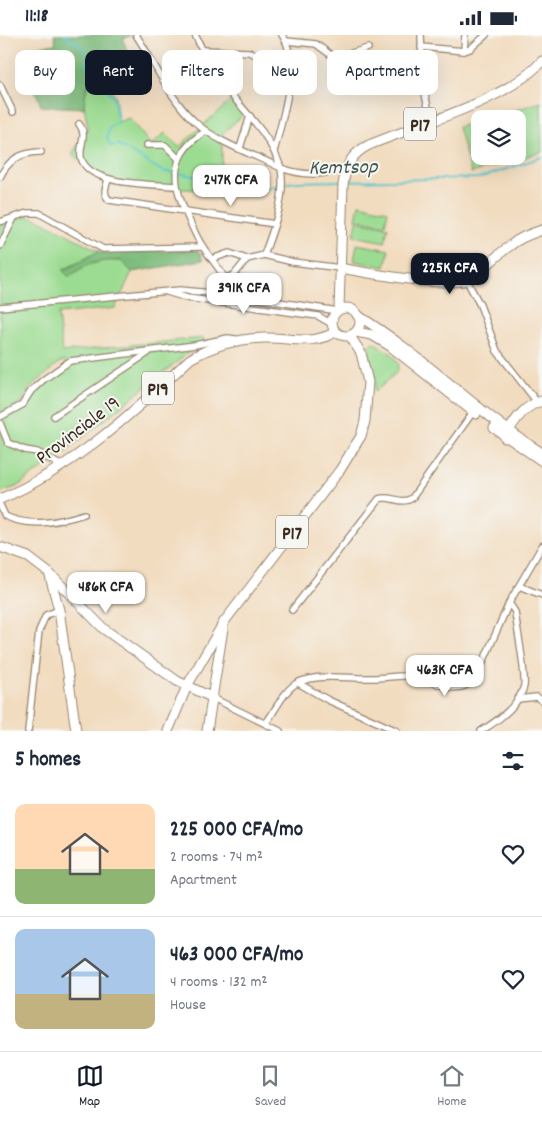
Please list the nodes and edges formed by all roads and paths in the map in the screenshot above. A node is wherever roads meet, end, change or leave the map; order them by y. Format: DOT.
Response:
graph roads {
  1 [pos="136,35"];
  2 [pos="195,35"];
  3 [pos="282,35"];
  4 [pos="421,35"];
  5 [pos="465,35"];
  6 [pos="486,35"];
  7 [pos="286,41"];
  8 [pos="421,47"];
  9 [pos="368,48"];
  10 [pos="203,50"];
  11 [pos="287,50"];
  12 [pos="421,50"];
  13 [pos="464,51"];
  14 [pos="542,61"];
  15 [pos="0,85"];
  16 [pos="233,95"];
  17 [pos="289,95"];
  18 [pos="425,95"];
  19 [pos="13,112"];
  20 [pos="250,116"];
  21 [pos="431,120"];
  22 [pos="79,124"];
  23 [pos="206,131"];
  24 [pos="147,145"];
  25 [pos="240,148"];
  26 [pos="275,148"];
  27 [pos="41,153"];
  28 [pos="178,158"];
  29 [pos="282,168"];
  30 [pos="345,176"];
  31 [pos="0,177"];
  32 [pos="108,180"];
  33 [pos="176,187"];
  34 [pos="184,210"];
  35 [pos="14,218"];
  36 [pos="0,222"];
  37 [pos="276,223"];
  38 [pos="542,230"];
  39 [pos="0,246"];
  40 [pos="202,247"];
  41 [pos="264,255"];
  42 [pos="212,259"];
  43 [pos="246,259"];
  44 [pos="340,268"];
  45 [pos="226,279"];
  46 [pos="467,281"];
  47 [pos="166,292"];
  48 [pos="233,295"];
  49 [pos="233,303"];
  50 [pos="0,307"];
  51 [pos="338,310"];
  52 [pos="357,315"];
  53 [pos="334,328"];
  54 [pos="353,334"];
  55 [pos="242,340"];
  56 [pos="150,352"];
  57 [pos="413,360"];
  58 [pos="540,401"];
  59 [pos="473,411"];
  60 [pos="54,416"];
  61 [pos="0,417"];
  62 [pos="0,423"];
  63 [pos="507,435"];
  64 [pos="542,453"];
  65 [pos="542,461"];
  66 [pos="62,466"];
  67 [pos="0,499"];
  68 [pos="0,505"];
  69 [pos="84,514"];
  70 [pos="542,546"];
  71 [pos="0,547"];
  72 [pos="49,573"];
  73 [pos="519,586"];
  74 [pos="542,595"];
  75 [pos="509,603"];
  76 [pos="59,610"];
  77 [pos="292,610"];
  78 [pos="224,621"];
  79 [pos="298,683"];
  80 [pos="187,686"];
  81 [pos="211,697"];
  82 [pos="517,699"];
  83 [pos="542,701"];
  84 [pos="266,723"];
  85 [pos="28,731"];
  86 [pos="76,731"];
  87 [pos="168,731"];
  88 [pos="207,731"];
  89 [pos="280,731"];
  90 [pos="397,731"];
  91 [pos="481,731"];
  1 -- 23 [label="street"];
  2 -- 10 [label="street"];
  3 -- 7 [label="street"];
  4 -- 8 [label="street"];
  5 -- 13 [label="street"];
  6 -- 13 [label="street"];
  7 -- 9 [label="street"];
  7 -- 11 [label="street"];
  8 -- 12 [label="street"];
  8 -- 13 [label="street"];
  14 -- 21 [label="main road, P17"];
  15 -- 19 [label="street"];
  16 -- 20 [label="street"];
  17 -- 26 [label="street"];
  18 -- 21 [label="street"];
  20 -- 25 [label="street"];
  20 -- 26 [label="street"];
  21 -- 30 [label="main road, P17"];
  22 -- 32 [label="street"];
  23 -- 25 [label="street"];
  23 -- 28 [label="street"];
  24 -- 28 [label="street"];
  25 -- 29 [label="street"];
  26 -- 29 [label="street"];
  27 -- 31 [label="street"];
  28 -- 33 [label="street"];
  29 -- 30 [label="street"];
  29 -- 37 [label="street"];
  30 -- 44 [label="main road"];
  32 -- 33 [label="street"];
  32 -- 34 [label="street"];
  33 -- 34 [label="street"];
  34 -- 37 [label="street"];
  34 -- 40 [label="street"];
  35 -- 36 [label="street"];
  35 -- 39 [label="street"];
  35 -- 40 [label="street"];
  37 -- 41 [label="street"];
  38 -- 46 [label="main road"];
  40 -- 42 [label="street"];
  41 -- 43 [label="street"];
  41 -- 44 [label="street"];
  42 -- 43 [label="street"];
  42 -- 45 [label="street"];
  43 -- 45 [label="street"];
  44 -- 46 [label="main road"];
  44 -- 51 [label="main road"];
  45 -- 48 [label="street"];
  46 -- 58 [label="street"];
  47 -- 48 [label="street"];
  47 -- 49 [label="street"];
  47 -- 50 [label="street"];
  48 -- 49 [label="street"];
  48 -- 51 [label="street"];
  49 -- 53 [label="street"];
  51 -- 52 [label="main road"];
  51 -- 53 [label="main road"];
  52 -- 54 [label="main road"];
  52 -- 57 [label="main road"];
  53 -- 54 [label="main road"];
  53 -- 55 [label="main road, Provinciale 19 / P19"];
  54 -- 57 [label="main road"];
  54 -- 78 [label="main road, P17"];
  55 -- 56 [label="street"];
  55 -- 66 [label="main road, Provinciale 19 / P19"];
  56 -- 60 [label="street"];
  56 -- 61 [label="street"];
  57 -- 59 [label="main road"];
  57 -- 63 [label="main road"];
  58 -- 63 [label="main road"];
  59 -- 63 [label="main road"];
  59 -- 77 [label="street"];
  62 -- 66 [label="street"];
  63 -- 64 [label="main road"];
  63 -- 65 [label="main road"];
  66 -- 67 [label="main road, Provinciale 19 / P19"];
  68 -- 69 [label="street"];
  70 -- 73 [label="street"];
  71 -- 72 [label="main road"];
  72 -- 76 [label="main road"];
  72 -- 80 [label="main road"];
  73 -- 74 [label="street"];
  73 -- 75 [label="street"];
  75 -- 79 [label="street"];
  75 -- 82 [label="street"];
  76 -- 85 [label="street"];
  76 -- 86 [label="main road"];
  78 -- 80 [label="main road"];
  78 -- 81 [label="main road, P17"];
  79 -- 84 [label="street"];
  79 -- 90 [label="street"];
  80 -- 81 [label="main road"];
  80 -- 87 [label="main road"];
  81 -- 84 [label="street"];
  81 -- 88 [label="main road, P17"];
  82 -- 83 [label="street"];
  82 -- 91 [label="street"];
  84 -- 89 [label="street"];
}
